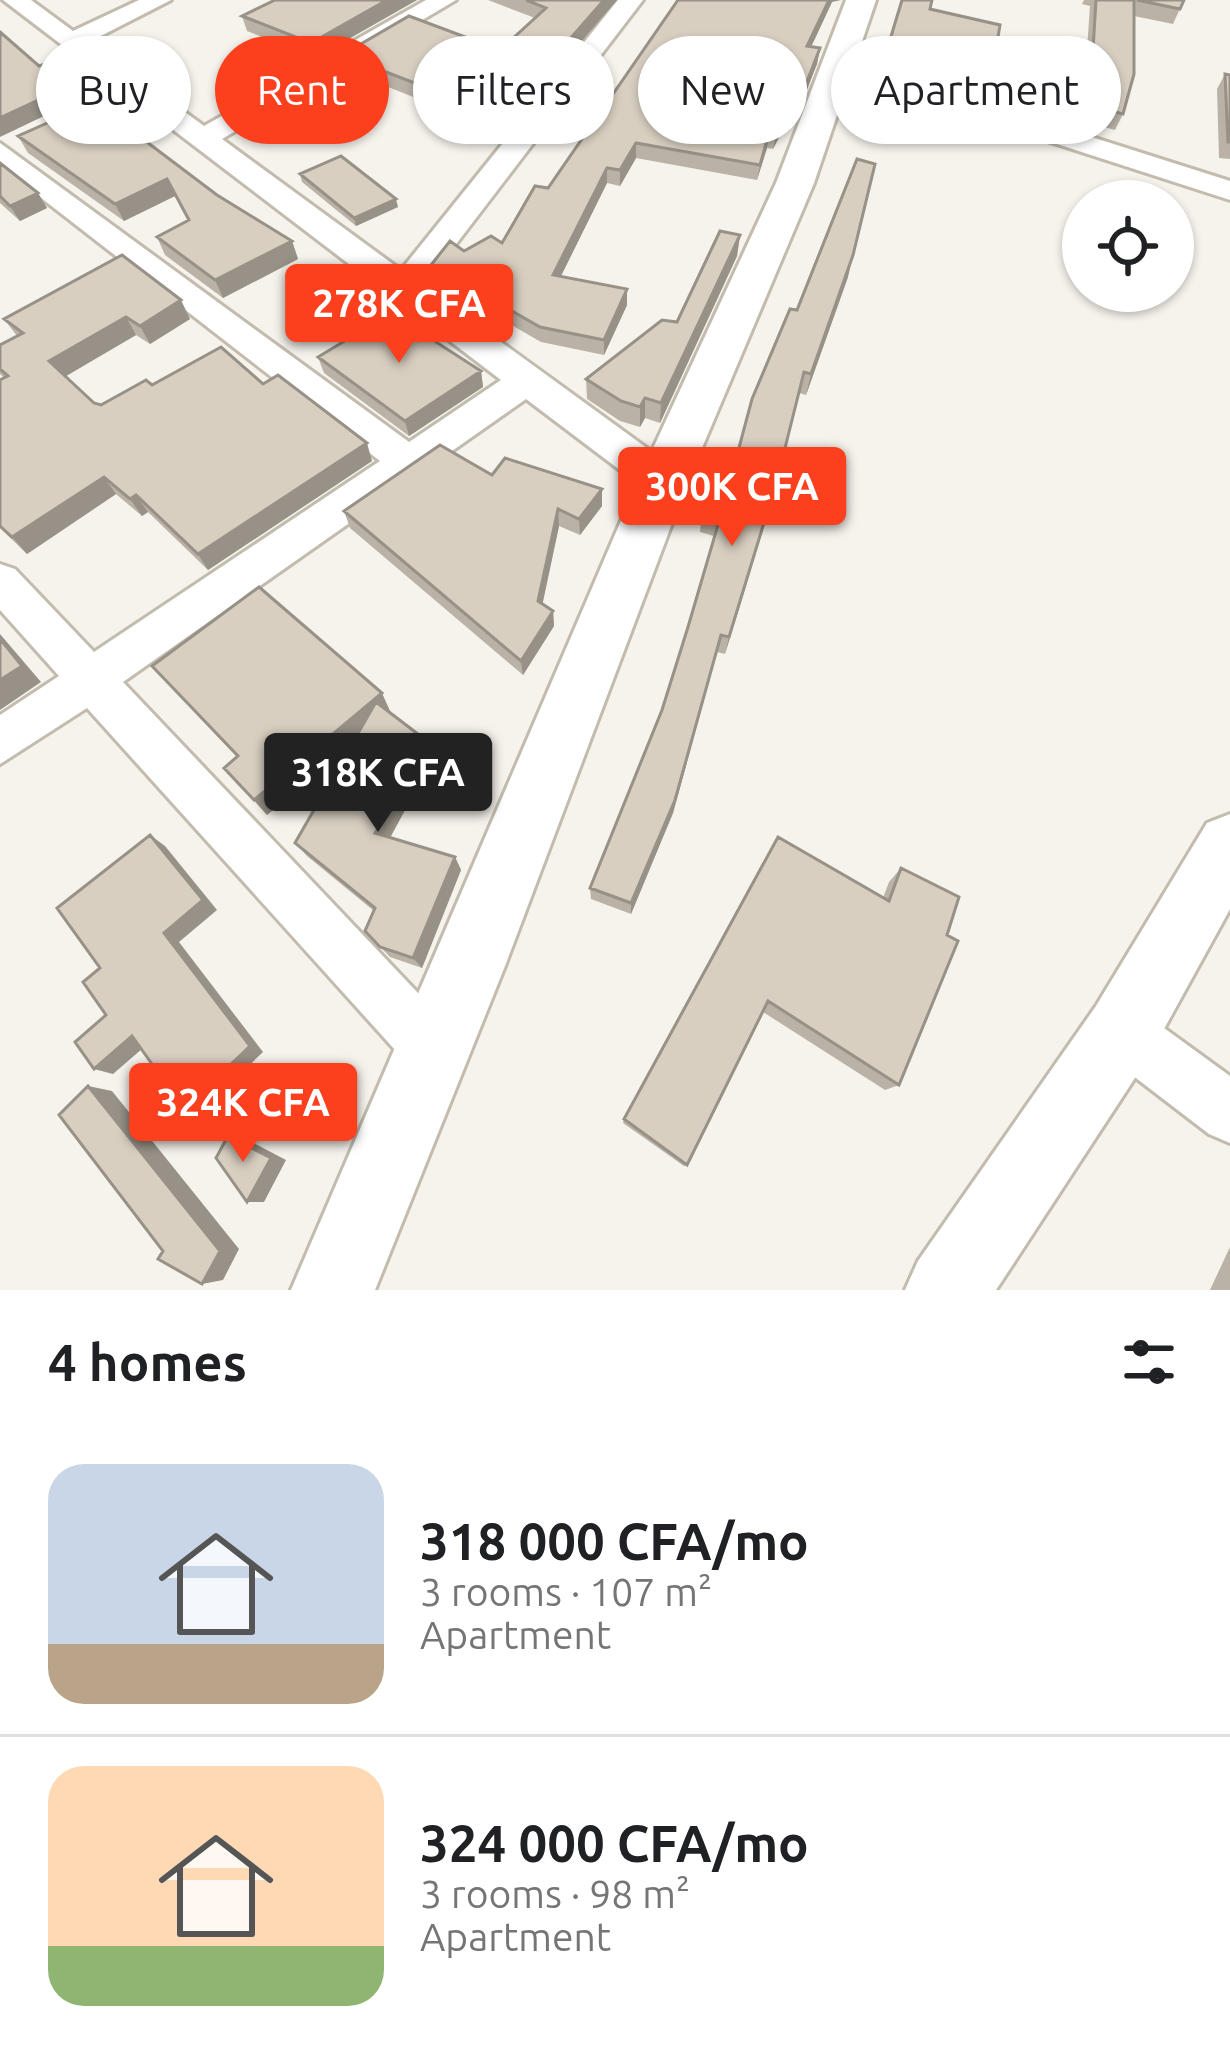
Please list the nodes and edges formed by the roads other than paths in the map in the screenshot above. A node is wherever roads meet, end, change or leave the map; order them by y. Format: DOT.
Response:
graph roads {
  1 [pos="160,0"];
  2 [pos="444,0"];
  3 [pos="631,0"];
  4 [pos="861,0"];
  5 [pos="13,7"];
  6 [pos="61,36"];
  7 [pos="80,36"];
  8 [pos="848,36"];
  9 [pos="831,81"];
  10 [pos="36,134"];
  11 [pos="191,135"];
  12 [pos="200,140"];
  13 [pos="1085,144"];
  14 [pos="0,151"];
  15 [pos="1230,191"];
  16 [pos="403,290"];
  17 [pos="526,381"];
  18 [pos="408,462"];
  19 [pos="663,481"];
  20 [pos="0,581"];
  21 [pos="90,678"];
  22 [pos="0,742"];
  23 [pos="1230,844"];
  24 [pos="1122,1032"];
  25 [pos="434,1051"];
  26 [pos="1230,1113"];
  27 [pos="333,1290"];
  28 [pos="947,1290"];
  1 -- 7 [label="street"];
  2 -- 12 [label="street"];
  3 -- 16 [label="street"];
  4 -- 8 [label="street"];
  5 -- 6 [label="street"];
  9 -- 19 [label="street"];
  10 -- 14 [label="street"];
  11 -- 12 [label="street"];
  12 -- 16 [label="street"];
  13 -- 15 [label="street"];
  14 -- 18 [label="street"];
  16 -- 17 [label="street"];
  17 -- 18 [label="street"];
  17 -- 19 [label="street"];
  18 -- 21 [label="street"];
  19 -- 25 [label="street"];
  20 -- 21 [label="street"];
  21 -- 22 [label="street"];
  21 -- 25 [label="street"];
  23 -- 24 [label="street"];
  24 -- 26 [label="street"];
  24 -- 28 [label="street"];
  25 -- 27 [label="street"];
}
